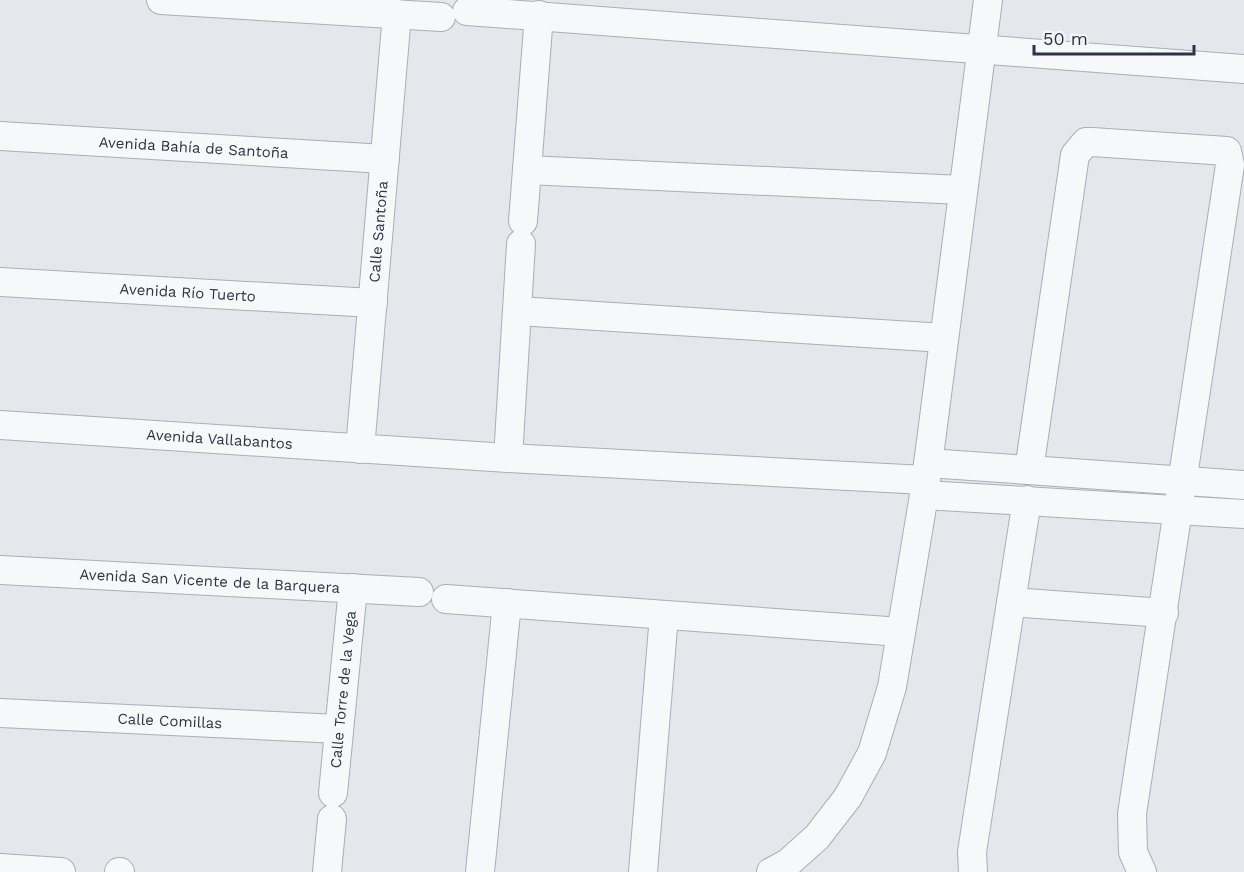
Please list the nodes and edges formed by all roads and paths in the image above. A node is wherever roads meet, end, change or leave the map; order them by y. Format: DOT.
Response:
graph roads {
  1 [pos="161,0"];
  2 [pos="988,0"];
  3 [pos="398,14"];
  4 [pos="539,15"];
  5 [pos="982,48"];
  6 [pos="1244,69"];
  7 [pos="0,136"];
  8 [pos="385,159"];
  9 [pos="527,170"];
  10 [pos="962,190"];
  11 [pos="0,282"];
  12 [pos="373,303"];
  13 [pos="518,311"];
  14 [pos="944,338"];
  15 [pos="0,425"];
  16 [pos="360,449"];
  17 [pos="508,458"];
  18 [pos="1029,470"];
  19 [pos="926,480"];
  20 [pos="1183,480"];
  21 [pos="1244,485"];
  22 [pos="1027,500"];
  23 [pos="1180,510"];
  24 [pos="1244,514"];
  25 [pos="0,570"];
  26 [pos="353,588"];
  27 [pos="1011,602"];
  28 [pos="507,603"];
  29 [pos="1164,613"];
  30 [pos="664,615"];
  31 [pos="901,632"];
  32 [pos="0,713"];
  33 [pos="339,729"];
  34 [pos="7,869"];
  35 [pos="784,869"];
  36 [pos="61,872"];
  37 [pos="327,872"];
  38 [pos="480,872"];
  39 [pos="643,872"];
  40 [pos="973,872"];
  41 [pos="1142,872"];
  1 -- 3 [label="street"];
  2 -- 5 [label="street"];
  3 -- 4 [label="street"];
  3 -- 8 [label="street, Calle Santoña"];
  4 -- 5 [label="street"];
  4 -- 9 [label="street"];
  5 -- 6 [label="street"];
  5 -- 10 [label="street"];
  7 -- 8 [label="street, Avenida Bahía de Santoña"];
  8 -- 12 [label="street, Calle Santoña"];
  9 -- 10 [label="street"];
  9 -- 13 [label="street"];
  10 -- 14 [label="street"];
  11 -- 12 [label="street, Avenida Río Tuerto"];
  12 -- 16 [label="street, Calle Santoña"];
  13 -- 14 [label="street"];
  13 -- 17 [label="street"];
  14 -- 19 [label="street"];
  15 -- 16 [label="street, Avenida Vallabantos"];
  16 -- 17 [label="street, Avenida Vallabantos"];
  17 -- 19 [label="street, Avenida Vallabantos"];
  18 -- 19 [label="street"];
  18 -- 20 [label="street"];
  18 -- 20 [label="street"];
  19 -- 22 [label="street"];
  19 -- 31 [label="street"];
  20 -- 21 [label="street"];
  20 -- 23 [label="street"];
  22 -- 23 [label="street"];
  22 -- 27 [label="street"];
  23 -- 24 [label="street"];
  23 -- 29 [label="street"];
  25 -- 26 [label="street, Avenida San Vicente de la Barquera"];
  26 -- 28 [label="street, Avenida San Vicente de la Barquera"];
  26 -- 33 [label="street, Calle Torre de la Vega"];
  27 -- 29 [label="street"];
  27 -- 40 [label="street"];
  28 -- 30 [label="street, Avenida San Vicente de la Barquera"];
  28 -- 38 [label="street"];
  29 -- 41 [label="street"];
  30 -- 31 [label="street, Avenida San Vicente de la Barquera"];
  30 -- 39 [label="street"];
  31 -- 35 [label="street"];
  32 -- 33 [label="street, Calle Comillas"];
  33 -- 37 [label="street, Calle Torre de la Vega"];
  34 -- 36 [label="street"];
}
